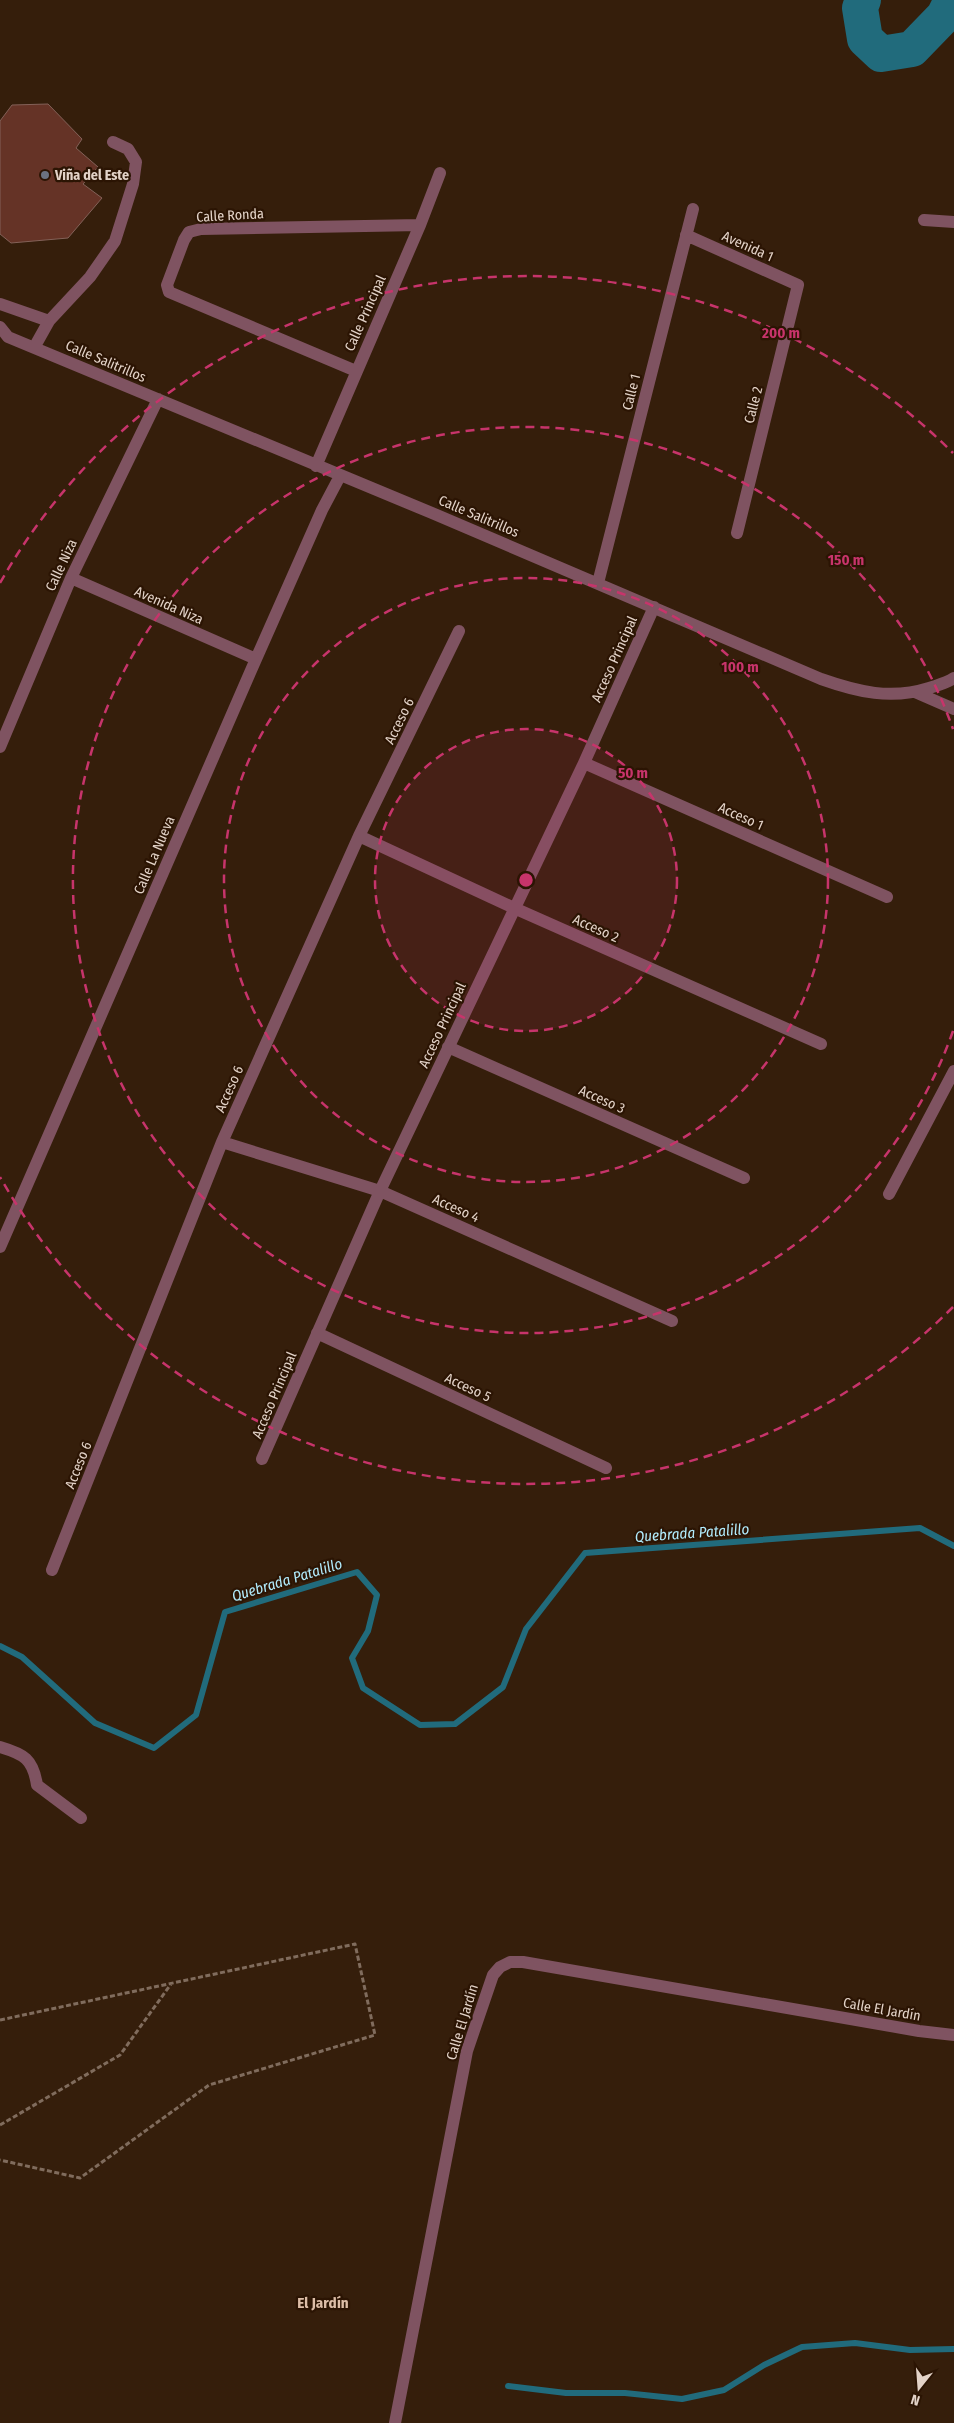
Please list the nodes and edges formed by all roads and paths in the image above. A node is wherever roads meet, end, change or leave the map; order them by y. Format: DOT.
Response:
graph roads {
  1 [pos="113,142"];
  2 [pos="440,173"];
  3 [pos="693,209"];
  4 [pos="924,220"];
  5 [pos="954,222"];
  6 [pos="420,225"];
  7 [pos="686,235"];
  8 [pos="798,285"];
  9 [pos="0,304"];
  10 [pos="49,321"];
  11 [pos="3,333"];
  12 [pos="35,346"];
  13 [pos="356,371"];
  14 [pos="158,399"];
  15 [pos="316,466"];
  16 [pos="340,476"];
  17 [pos="736,533"];
  18 [pos="71,578"];
  19 [pos="598,583"];
  20 [pos="654,607"];
  21 [pos="459,631"];
  22 [pos="256,659"];
  23 [pos="954,678"];
  24 [pos="915,692"];
  25 [pos="954,709"];
  26 [pos="0,747"];
  27 [pos="584,763"];
  28 [pos="359,836"];
  29 [pos="887,897"];
  30 [pos="514,908"];
  31 [pos="821,1044"];
  32 [pos="448,1047"];
  33 [pos="954,1071"];
  34 [pos="222,1142"];
  35 [pos="744,1178"];
  36 [pos="380,1191"];
  37 [pos="889,1194"];
  38 [pos="0,1247"];
  39 [pos="672,1321"];
  40 [pos="316,1333"];
  41 [pos="262,1459"];
  42 [pos="606,1468"];
  43 [pos="52,1570"];
  44 [pos="0,1747"];
  45 [pos="81,1818"];
  46 [pos="172,1983"];
  47 [pos="0,2020"];
  48 [pos="954,2035"];
  49 [pos="0,2125"];
  50 [pos="0,2160"];
  51 [pos="395,2423"];
  1 -- 10 [label="street"];
  2 -- 6 [label="street, Calle Principal"];
  3 -- 7 [label="street, Calle 1"];
  4 -- 5 [label="street"];
  6 -- 13 [label="street, Calle Principal"];
  6 -- 13 [label="street, Calle Ronda"];
  7 -- 8 [label="street, Avenida 1"];
  7 -- 19 [label="street, Calle 1"];
  8 -- 17 [label="street, Calle 2"];
  9 -- 10 [label="street"];
  10 -- 12 [label="street"];
  11 -- 12 [label="street, Calle Salitrillos"];
  12 -- 14 [label="street, Calle Salitrillos"];
  13 -- 15 [label="street, Calle Principal"];
  14 -- 15 [label="street, Calle Salitrillos"];
  14 -- 18 [label="street, Calle Niza"];
  15 -- 16 [label="street, Calle Salitrillos"];
  16 -- 19 [label="street, Calle Salitrillos"];
  16 -- 22 [label="street, Calle La Nueva"];
  18 -- 22 [label="street, Avenida Niza"];
  18 -- 26 [label="street, Calle Niza"];
  19 -- 20 [label="street, Calle Salitrillos"];
  20 -- 24 [label="street, Calle Salitrillos"];
  20 -- 27 [label="street, Acceso Principal"];
  21 -- 28 [label="street, Acceso 6"];
  22 -- 38 [label="street, Calle La Nueva"];
  23 -- 24 [label="street, Calle Salitrillos"];
  24 -- 25 [label="street"];
  27 -- 29 [label="street, Acceso 1"];
  27 -- 30 [label="street, Acceso Principal"];
  28 -- 30 [label="street, Acceso 2"];
  28 -- 34 [label="street, Acceso 6"];
  30 -- 31 [label="street, Acceso 2"];
  30 -- 32 [label="street, Acceso Principal"];
  32 -- 35 [label="street, Acceso 3"];
  32 -- 36 [label="street, Acceso Principal"];
  33 -- 37 [label="street"];
  34 -- 36 [label="street, Acceso 4"];
  34 -- 43 [label="street, Acceso 6"];
  36 -- 39 [label="street, Acceso 4"];
  36 -- 40 [label="street, Acceso Principal"];
  40 -- 41 [label="street, Acceso Principal"];
  40 -- 42 [label="street, Acceso 5"];
  44 -- 45 [label="street"];
  46 -- 47 [label="path"];
  46 -- 49 [label="path"];
  46 -- 50 [label="path"];
  48 -- 51 [label="street, Calle El Jardín"];
}
